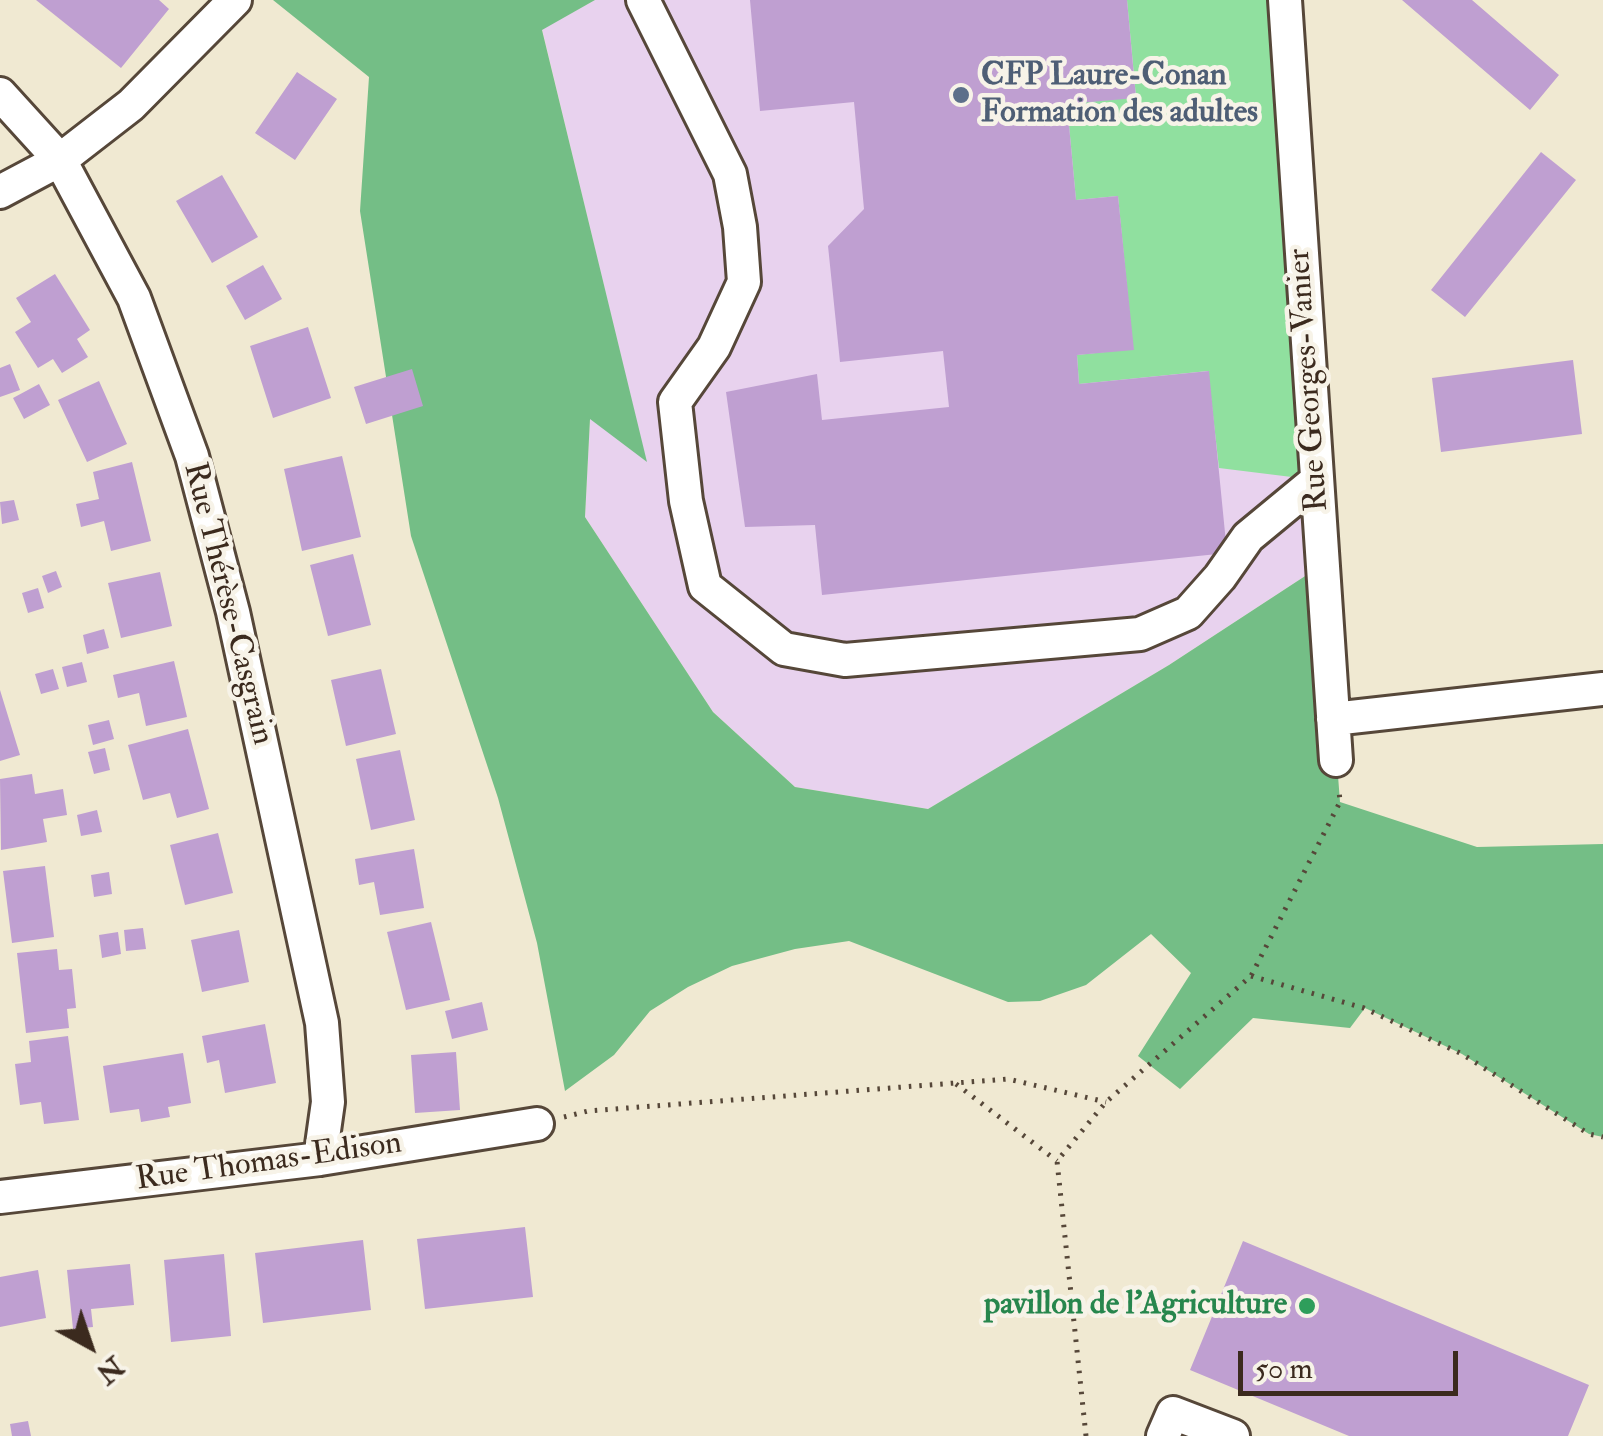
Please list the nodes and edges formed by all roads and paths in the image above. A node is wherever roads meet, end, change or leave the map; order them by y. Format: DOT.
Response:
graph roads {
  1 [pos="235,0"];
  2 [pos="643,0"];
  3 [pos="1284,0"];
  4 [pos="0,94"];
  5 [pos="60,160"];
  6 [pos="0,192"];
  7 [pos="1317,480"];
  8 [pos="1603,689"];
  9 [pos="1334,720"];
  10 [pos="1336,760"];
  11 [pos="1251,976"];
  12 [pos="953,1082"];
  13 [pos="1106,1102"];
  14 [pos="537,1124"];
  15 [pos="1603,1136"];
  16 [pos="320,1159"];
  17 [pos="1058,1162"];
  18 [pos="0,1197"];
  19 [pos="1086,1436"];
  20 [pos="1163,1436"];
  21 [pos="1233,1436"];
  1 -- 5 [label="street"];
  2 -- 7 [label="street"];
  3 -- 7 [label="street, Rue Georges-Vanier"];
  4 -- 5 [label="street, Rue Thérèse-Casgrain"];
  5 -- 6 [label="street"];
  5 -- 16 [label="street, Rue Thérèse-Casgrain"];
  7 -- 9 [label="street, Rue Georges-Vanier"];
  8 -- 9 [label="street"];
  9 -- 10 [label="street, Rue Georges-Vanier"];
  10 -- 11 [label="path"];
  11 -- 13 [label="path"];
  11 -- 15 [label="path"];
  12 -- 13 [label="path"];
  12 -- 14 [label="path"];
  12 -- 17 [label="path"];
  13 -- 17 [label="path"];
  14 -- 16 [label="street, Rue Thomas-Edison"];
  16 -- 18 [label="street, Rue Thomas-Edison"];
  17 -- 19 [label="path"];
  20 -- 21 [label="street"];
}
